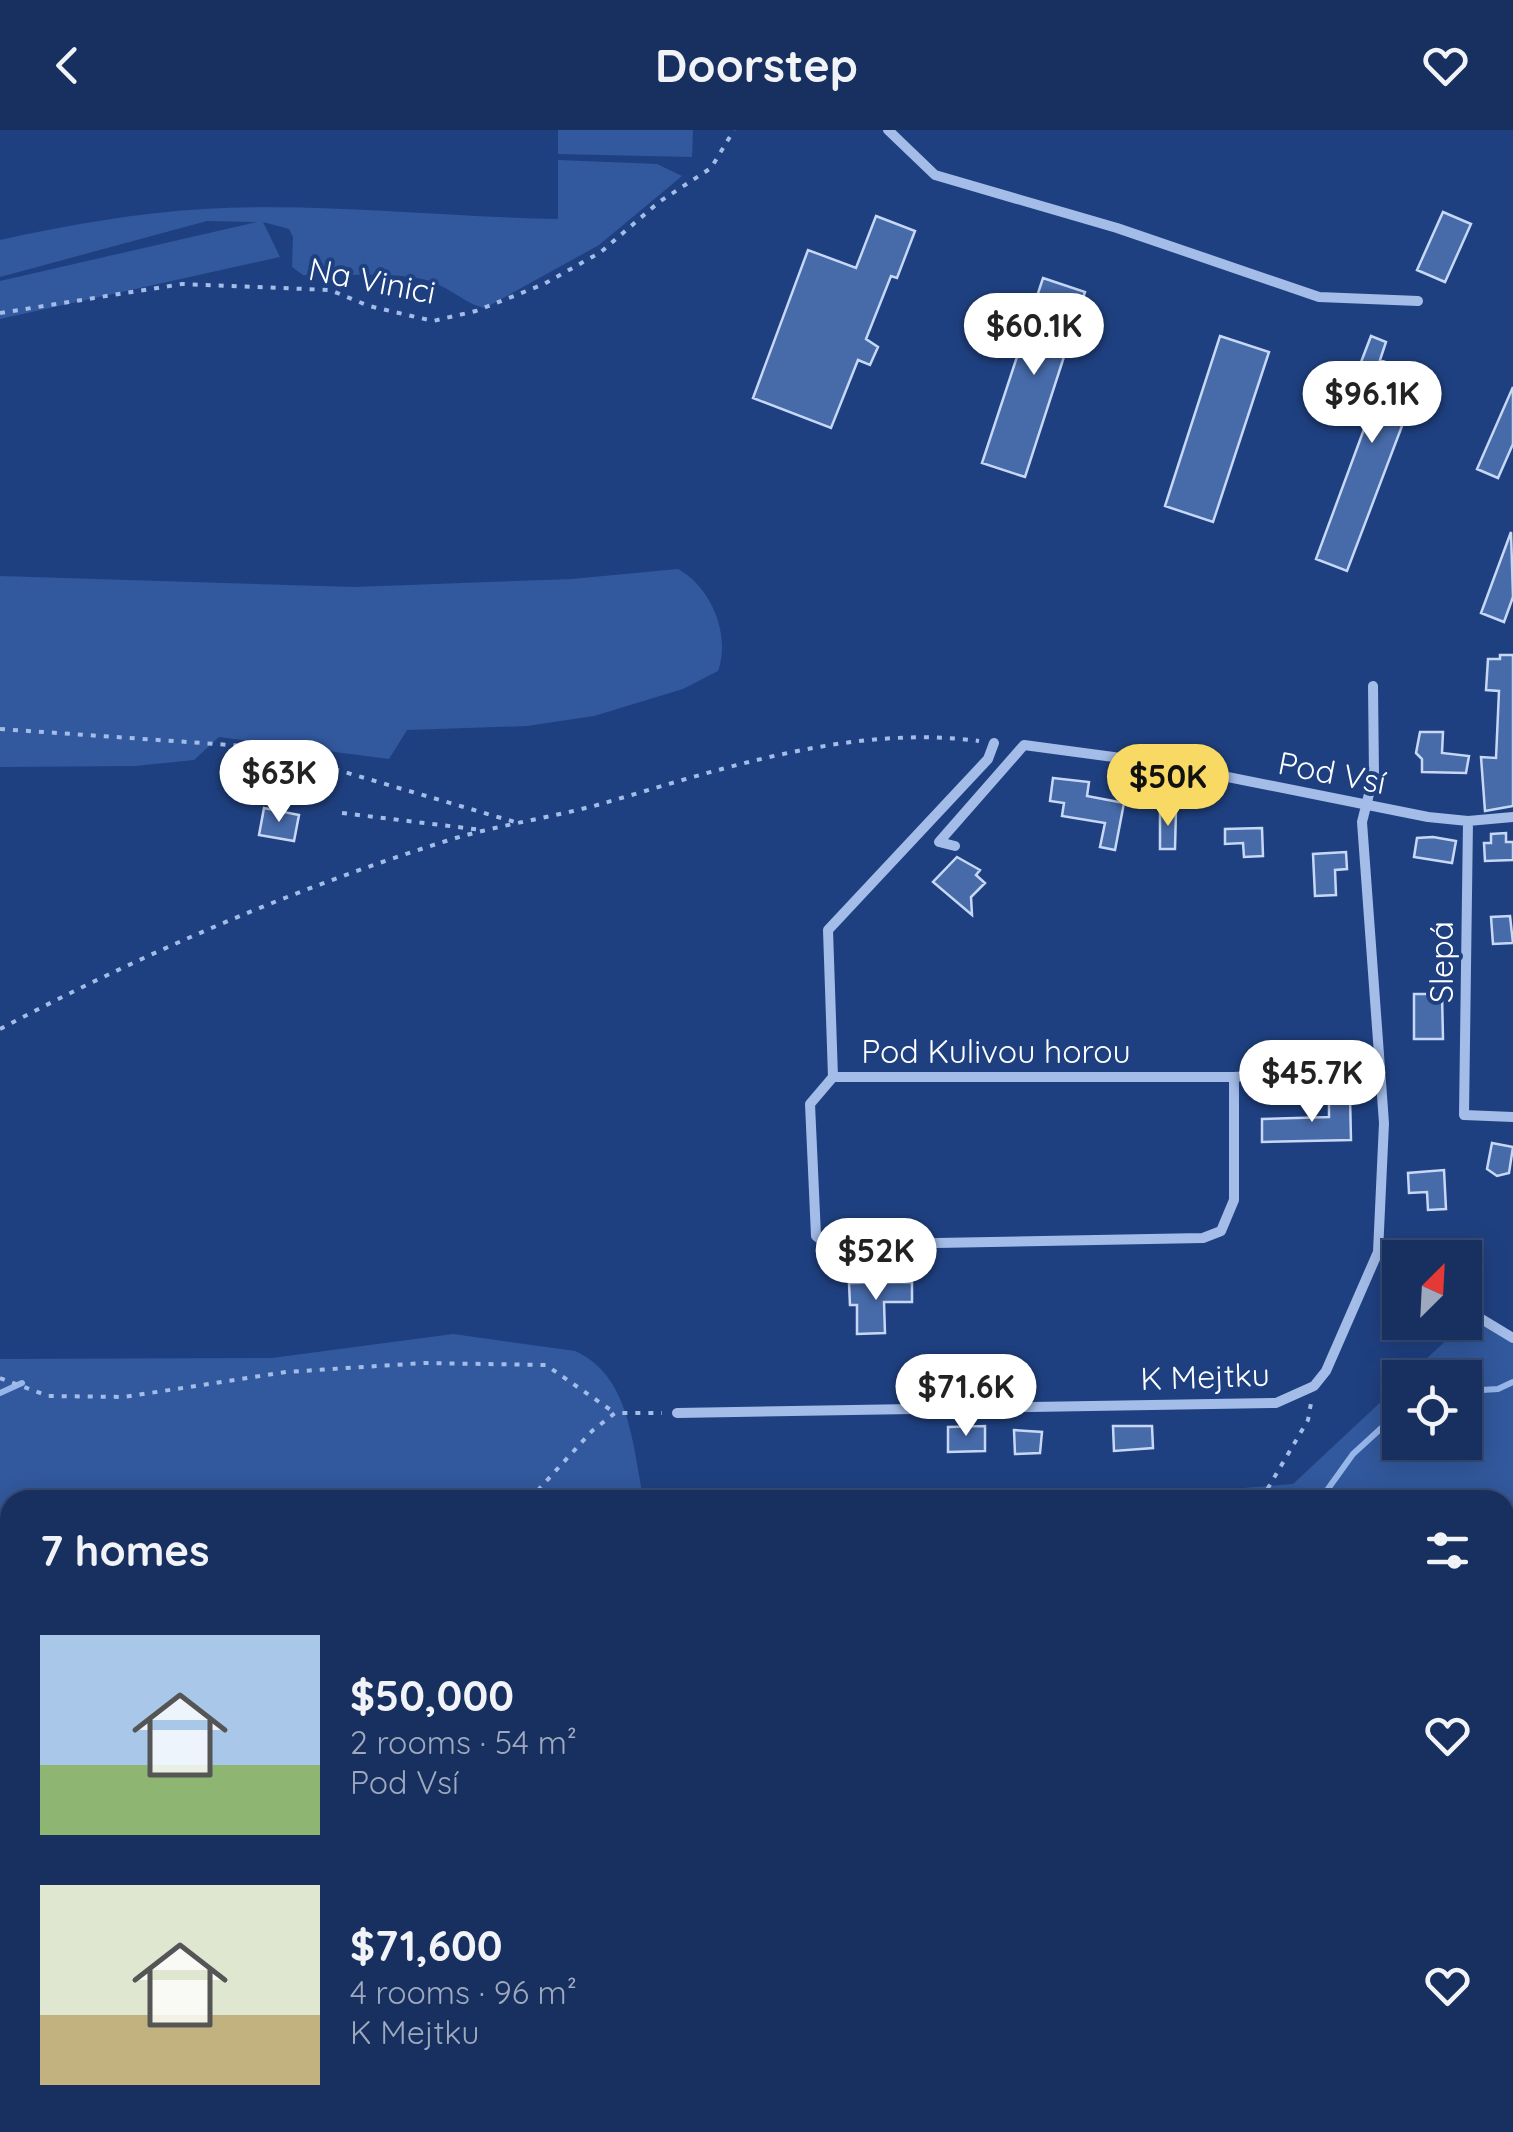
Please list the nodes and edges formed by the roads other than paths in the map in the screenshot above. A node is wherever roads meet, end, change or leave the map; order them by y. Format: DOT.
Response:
graph roads {
  1 [pos="888,130"];
  2 [pos="1418,300"];
  3 [pos="1372,686"];
  4 [pos="994,743"];
  5 [pos="1367,807"];
  6 [pos="1513,817"];
  7 [pos="1468,821"];
  8 [pos="955,846"];
  9 [pos="1379,1067"];
  10 [pos="832,1078"];
  11 [pos="1234,1078"];
  12 [pos="1513,1117"];
  13 [pos="1378,1252"];
  14 [pos="1382,1255"];
  15 [pos="1482,1319"];
  16 [pos="1513,1338"];
  17 [pos="677,1412"];
  1 -- 2 [label="street"];
  3 -- 5 [label="street, K Mejtku"];
  4 -- 10 [label="street"];
  5 -- 7 [label="street, Pod Vsí"];
  5 -- 8 [label="street, Pod Vsí"];
  5 -- 9 [label="street, K Mejtku"];
  6 -- 7 [label="street, Pod Vsí"];
  7 -- 12 [label="street, Slepá"];
  9 -- 11 [label="street, Pod Kulivou horou"];
  9 -- 13 [label="street, K Mejtku"];
  10 -- 11 [label="street, Pod Kulivou horou"];
  10 -- 11 [label="street, Pod Kulivou horou"];
  13 -- 14 [label="street"];
  13 -- 17 [label="street, K Mejtku"];
  15 -- 16 [label="street"];
}
